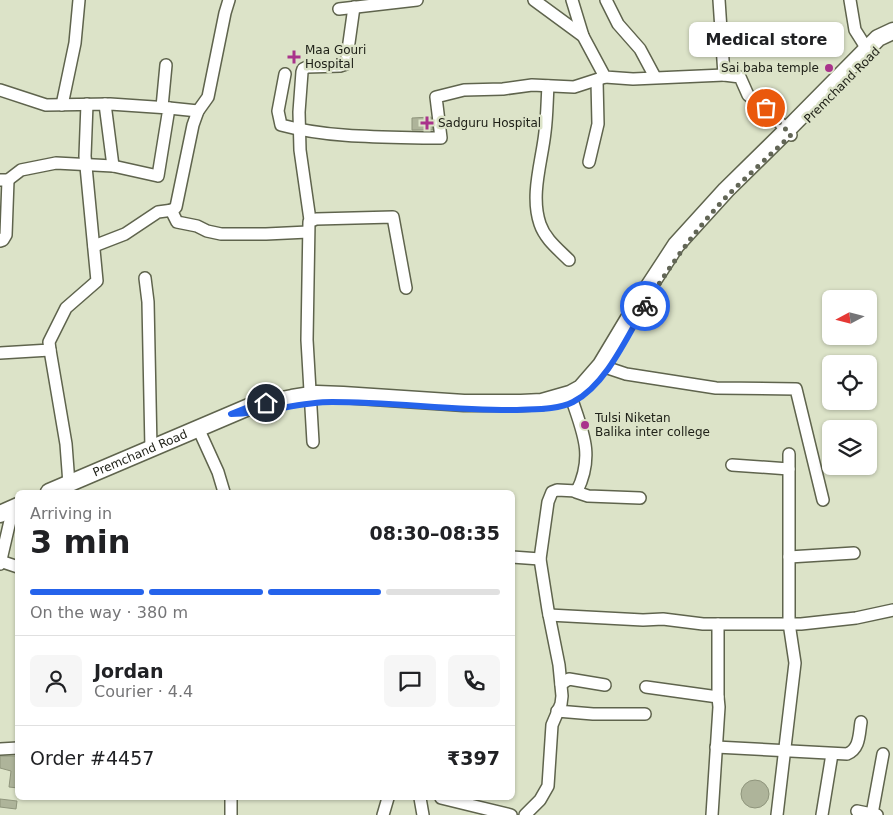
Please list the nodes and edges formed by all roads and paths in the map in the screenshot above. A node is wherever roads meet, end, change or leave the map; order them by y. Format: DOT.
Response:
graph roads {
  1 [pos="79,0"];
  2 [pos="230,0"];
  3 [pos="415,0"];
  4 [pos="534,0"];
  5 [pos="572,0"];
  6 [pos="719,0"];
  7 [pos="850,0"];
  8 [pos="609,1"];
  9 [pos="357,5"];
  10 [pos="339,9"];
  11 [pos="893,33"];
  12 [pos="582,36"];
  13 [pos="867,49"];
  14 [pos="166,65"];
  15 [pos="285,74"];
  16 [pos="724,75"];
  17 [pos="654,77"];
  18 [pos="601,79"];
  19 [pos="548,86"];
  20 [pos="0,90"];
  21 [pos="87,104"];
  22 [pos="105,104"];
  23 [pos="62,105"];
  24 [pos="165,108"];
  25 [pos="198,111"];
  26 [pos="300,130"];
  27 [pos="789,133"];
  28 [pos="589,162"];
  29 [pos="87,165"];
  30 [pos="113,166"];
  31 [pos="4,180"];
  32 [pos="170,210"];
  33 [pos="309,226"];
  34 [pos="0,241"];
  35 [pos="94,246"];
  36 [pos="568,260"];
  37 [pos="145,278"];
  38 [pos="406,288"];
  39 [pos="50,350"];
  40 [pos="0,353"];
  41 [pos="608,368"];
  42 [pos="572,398"];
  43 [pos="311,399"];
  44 [pos="198,428"];
  45 [pos="313,442"];
  46 [pos="151,449"];
  47 [pos="789,454"];
  48 [pos="732,465"];
  49 [pos="789,469"];
  50 [pos="69,484"];
  51 [pos="54,490"];
  52 [pos="223,490"];
  53 [pos="576,492"];
  54 [pos="640,498"];
  55 [pos="823,500"];
  56 [pos="10,509"];
  57 [pos="854,553"];
  58 [pos="515,557"];
  59 [pos="789,557"];
  60 [pos="540,559"];
  61 [pos="0,562"];
  62 [pos="15,566"];
  63 [pos="893,610"];
  64 [pos="549,615"];
  65 [pos="789,623"];
  66 [pos="718,624"];
  67 [pos="561,684"];
  68 [pos="606,684"];
  69 [pos="646,688"];
  70 [pos="718,697"];
  71 [pos="557,711"];
  72 [pos="645,714"];
  73 [pos="861,722"];
  74 [pos="716,747"];
  75 [pos="15,748"];
  76 [pos="0,749"];
  77 [pos="784,751"];
  78 [pos="832,754"];
  79 [pos="883,754"];
  80 [pos="231,800"];
  81 [pos="387,800"];
  82 [pos="420,800"];
  83 [pos="449,800"];
  84 [pos="857,811"];
  85 [pos="875,814"];
  86 [pos="231,815"];
  87 [pos="383,815"];
  88 [pos="423,815"];
  89 [pos="511,815"];
  90 [pos="525,815"];
  91 [pos="712,815"];
  92 [pos="777,815"];
  93 [pos="822,815"];
  1 -- 23 [label="street"];
  2 -- 25 [label="street"];
  3 -- 9 [label="street"];
  4 -- 12 [label="street"];
  5 -- 12 [label="street"];
  6 -- 16 [label="street"];
  7 -- 13 [label="street"];
  8 -- 17 [label="street"];
  9 -- 10 [label="street"];
  9 -- 26 [label="street"];
  11 -- 13 [label="highway, Premchand Road"];
  11 -- 27 [label="highway, Premchand Road"];
  12 -- 18 [label="street"];
  13 -- 27 [label="highway, Premchand Road"];
  14 -- 24 [label="street"];
  15 -- 26 [label="street"];
  16 -- 17 [label="street"];
  16 -- 27 [label="street"];
  17 -- 18 [label="street"];
  18 -- 19 [label="street"];
  18 -- 28 [label="street"];
  19 -- 26 [label="street"];
  19 -- 36 [label="street"];
  20 -- 23 [label="street"];
  21 -- 22 [label="street"];
  21 -- 23 [label="street"];
  21 -- 29 [label="street"];
  22 -- 24 [label="street"];
  22 -- 30 [label="street"];
  24 -- 25 [label="street"];
  24 -- 30 [label="street"];
  25 -- 32 [label="street"];
  26 -- 33 [label="street"];
  27 -- 41 [label="highway, Premchand Road"];
  27 -- 42 [label="highway, Premchand Road"];
  29 -- 30 [label="street"];
  29 -- 31 [label="street"];
  29 -- 35 [label="street"];
  31 -- 34 [label="street"];
  32 -- 33 [label="street"];
  32 -- 35 [label="street"];
  33 -- 38 [label="street"];
  33 -- 43 [label="street"];
  35 -- 39 [label="street"];
  37 -- 46 [label="street"];
  39 -- 40 [label="street"];
  39 -- 50 [label="street"];
  41 -- 42 [label="highway, Premchand Road"];
  41 -- 55 [label="street"];
  42 -- 43 [label="highway, Premchand Road"];
  42 -- 53 [label="street"];
  43 -- 44 [label="highway, Premchand Road"];
  43 -- 45 [label="street"];
  44 -- 46 [label="highway, Premchand Road"];
  44 -- 52 [label="street"];
  46 -- 50 [label="highway, Premchand Road"];
  47 -- 49 [label="street"];
  48 -- 49 [label="street"];
  49 -- 59 [label="street"];
  50 -- 51 [label="highway, Premchand Road"];
  53 -- 54 [label="street"];
  53 -- 60 [label="street"];
  56 -- 61 [label="street"];
  57 -- 59 [label="street"];
  58 -- 60 [label="street"];
  59 -- 65 [label="street"];
  60 -- 64 [label="street"];
  61 -- 62 [label="street"];
  63 -- 65 [label="street"];
  64 -- 66 [label="street"];
  64 -- 67 [label="street"];
  65 -- 66 [label="street"];
  65 -- 77 [label="street"];
  66 -- 70 [label="street"];
  67 -- 68 [label="street"];
  67 -- 71 [label="street"];
  69 -- 70 [label="street"];
  70 -- 74 [label="street"];
  71 -- 72 [label="street"];
  71 -- 90 [label="street"];
  73 -- 78 [label="street"];
  74 -- 77 [label="street"];
  74 -- 91 [label="street"];
  75 -- 76 [label="street"];
  77 -- 78 [label="street"];
  77 -- 92 [label="street"];
  78 -- 93 [label="street"];
  79 -- 85 [label="street"];
  80 -- 86 [label="street"];
  81 -- 87 [label="street"];
  82 -- 88 [label="street"];
  83 -- 89 [label="street"];
  84 -- 85 [label="street"];
}
